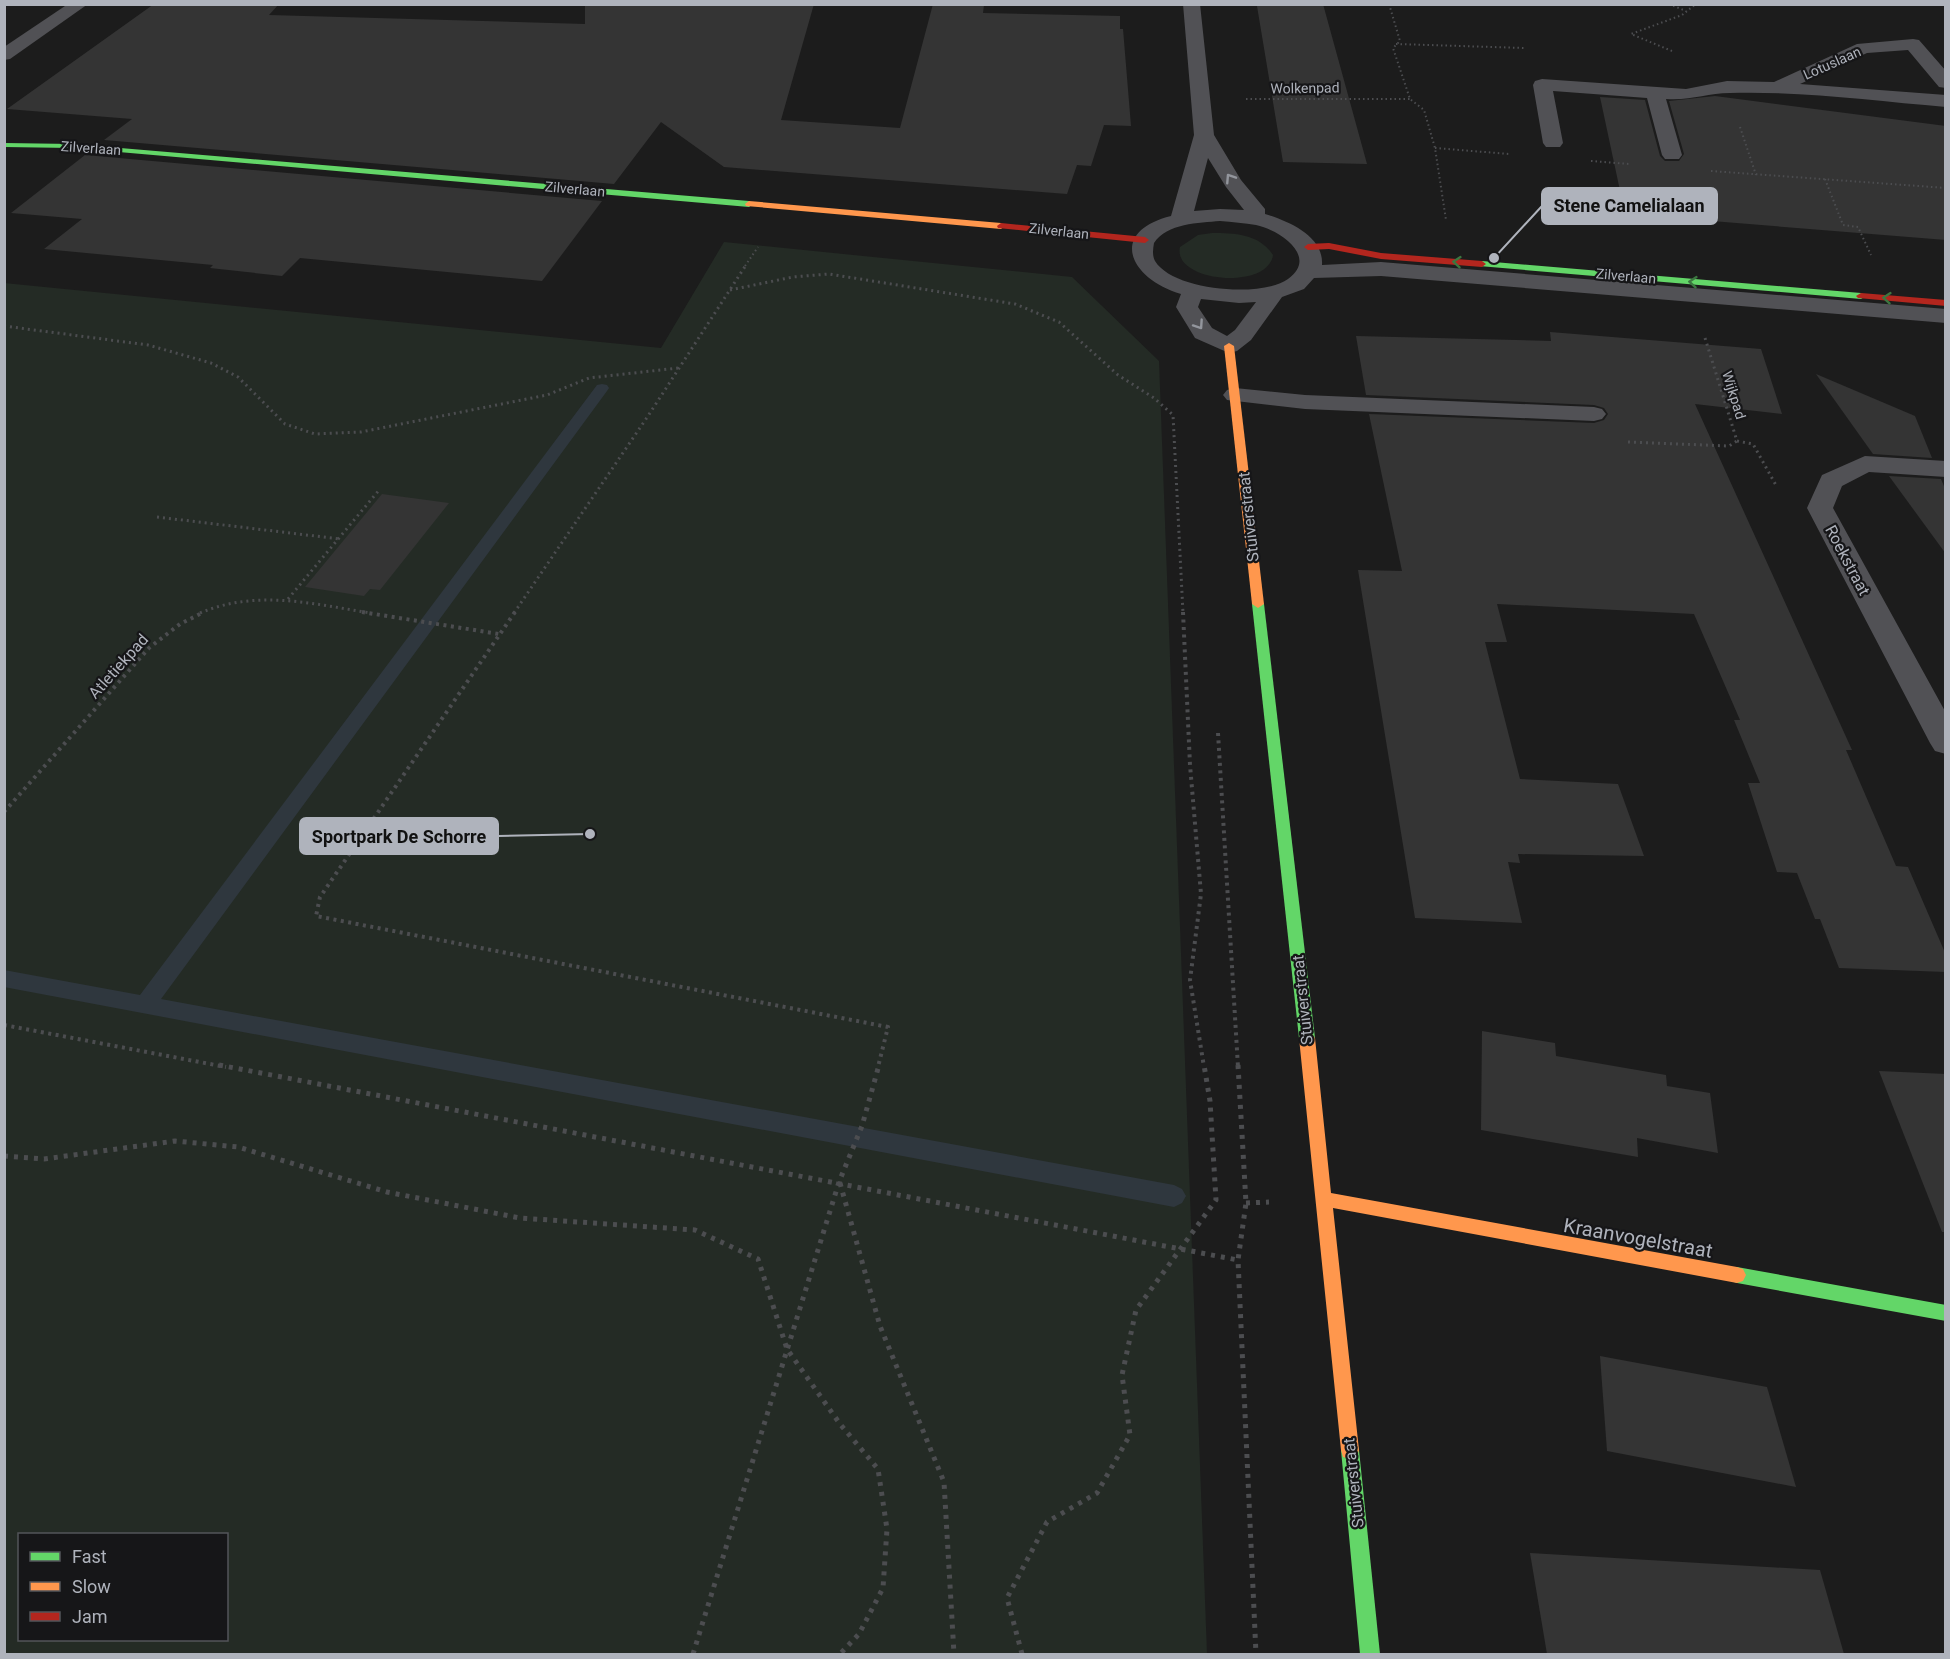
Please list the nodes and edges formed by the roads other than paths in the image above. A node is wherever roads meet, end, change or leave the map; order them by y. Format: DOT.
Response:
graph roads {
  1 [pos="80,4"];
  2 [pos="1191,4"];
  3 [pos="4,56"];
  4 [pos="1946,82"];
  5 [pos="1776,88"];
  6 [pos="1655,93"];
  7 [pos="1946,101"];
  8 [pos="1204,135"];
  9 [pos="1553,142"];
  10 [pos="4,145"];
  11 [pos="1672,155"];
  12 [pos="1181,219"];
  13 [pos="1254,219"];
  14 [pos="1145,240"];
  15 [pos="1308,247"];
  16 [pos="1308,272"];
  17 [pos="1193,291"];
  18 [pos="1275,292"];
  19 [pos="1946,303"];
  20 [pos="1946,316"];
  21 [pos="1229,346"];
  22 [pos="1235,395"];
  23 [pos="1594,414"];
  24 [pos="1946,469"];
  25 [pos="1946,743"];
  26 [pos="1325,1200"];
  27 [pos="1946,1313"];
  28 [pos="1370,1654"];
  1 -- 3 [label="street"];
  2 -- 8 [label="street"];
  4 -- 5 [label="street, Lotuslaan"];
  5 -- 6 [label="street, Lotuslaan"];
  5 -- 7 [label="street, Lotuslaan"];
  6 -- 9 [label="street, Lotuslaan"];
  6 -- 11 [label="street"];
  8 -- 12 [label="street"];
  13 -- 8 [label="street, one-way"];
  10 -- 14 [label="street, Zilverlaan"];
  12 -- 13 [label="street"];
  12 -- 14 [label="street"];
  13 -- 15 [label="street"];
  14 -- 17 [label="street"];
  15 -- 16 [label="street"];
  19 -- 15 [label="street, Zilverlaan, one-way"];
  16 -- 18 [label="street"];
  16 -- 20 [label="street, Zilverlaan"];
  17 -- 18 [label="street"];
  17 -- 21 [label="street, one-way"];
  18 -- 21 [label="street"];
  21 -- 22 [label="street, Stuiverstraat"];
  22 -- 23 [label="lane"];
  22 -- 26 [label="street, Stuiverstraat"];
  24 -- 25 [label="street, Roekstraat"];
  26 -- 27 [label="street, Kraanvogelstraat"];
  26 -- 28 [label="street, Stuiverstraat"];
}
